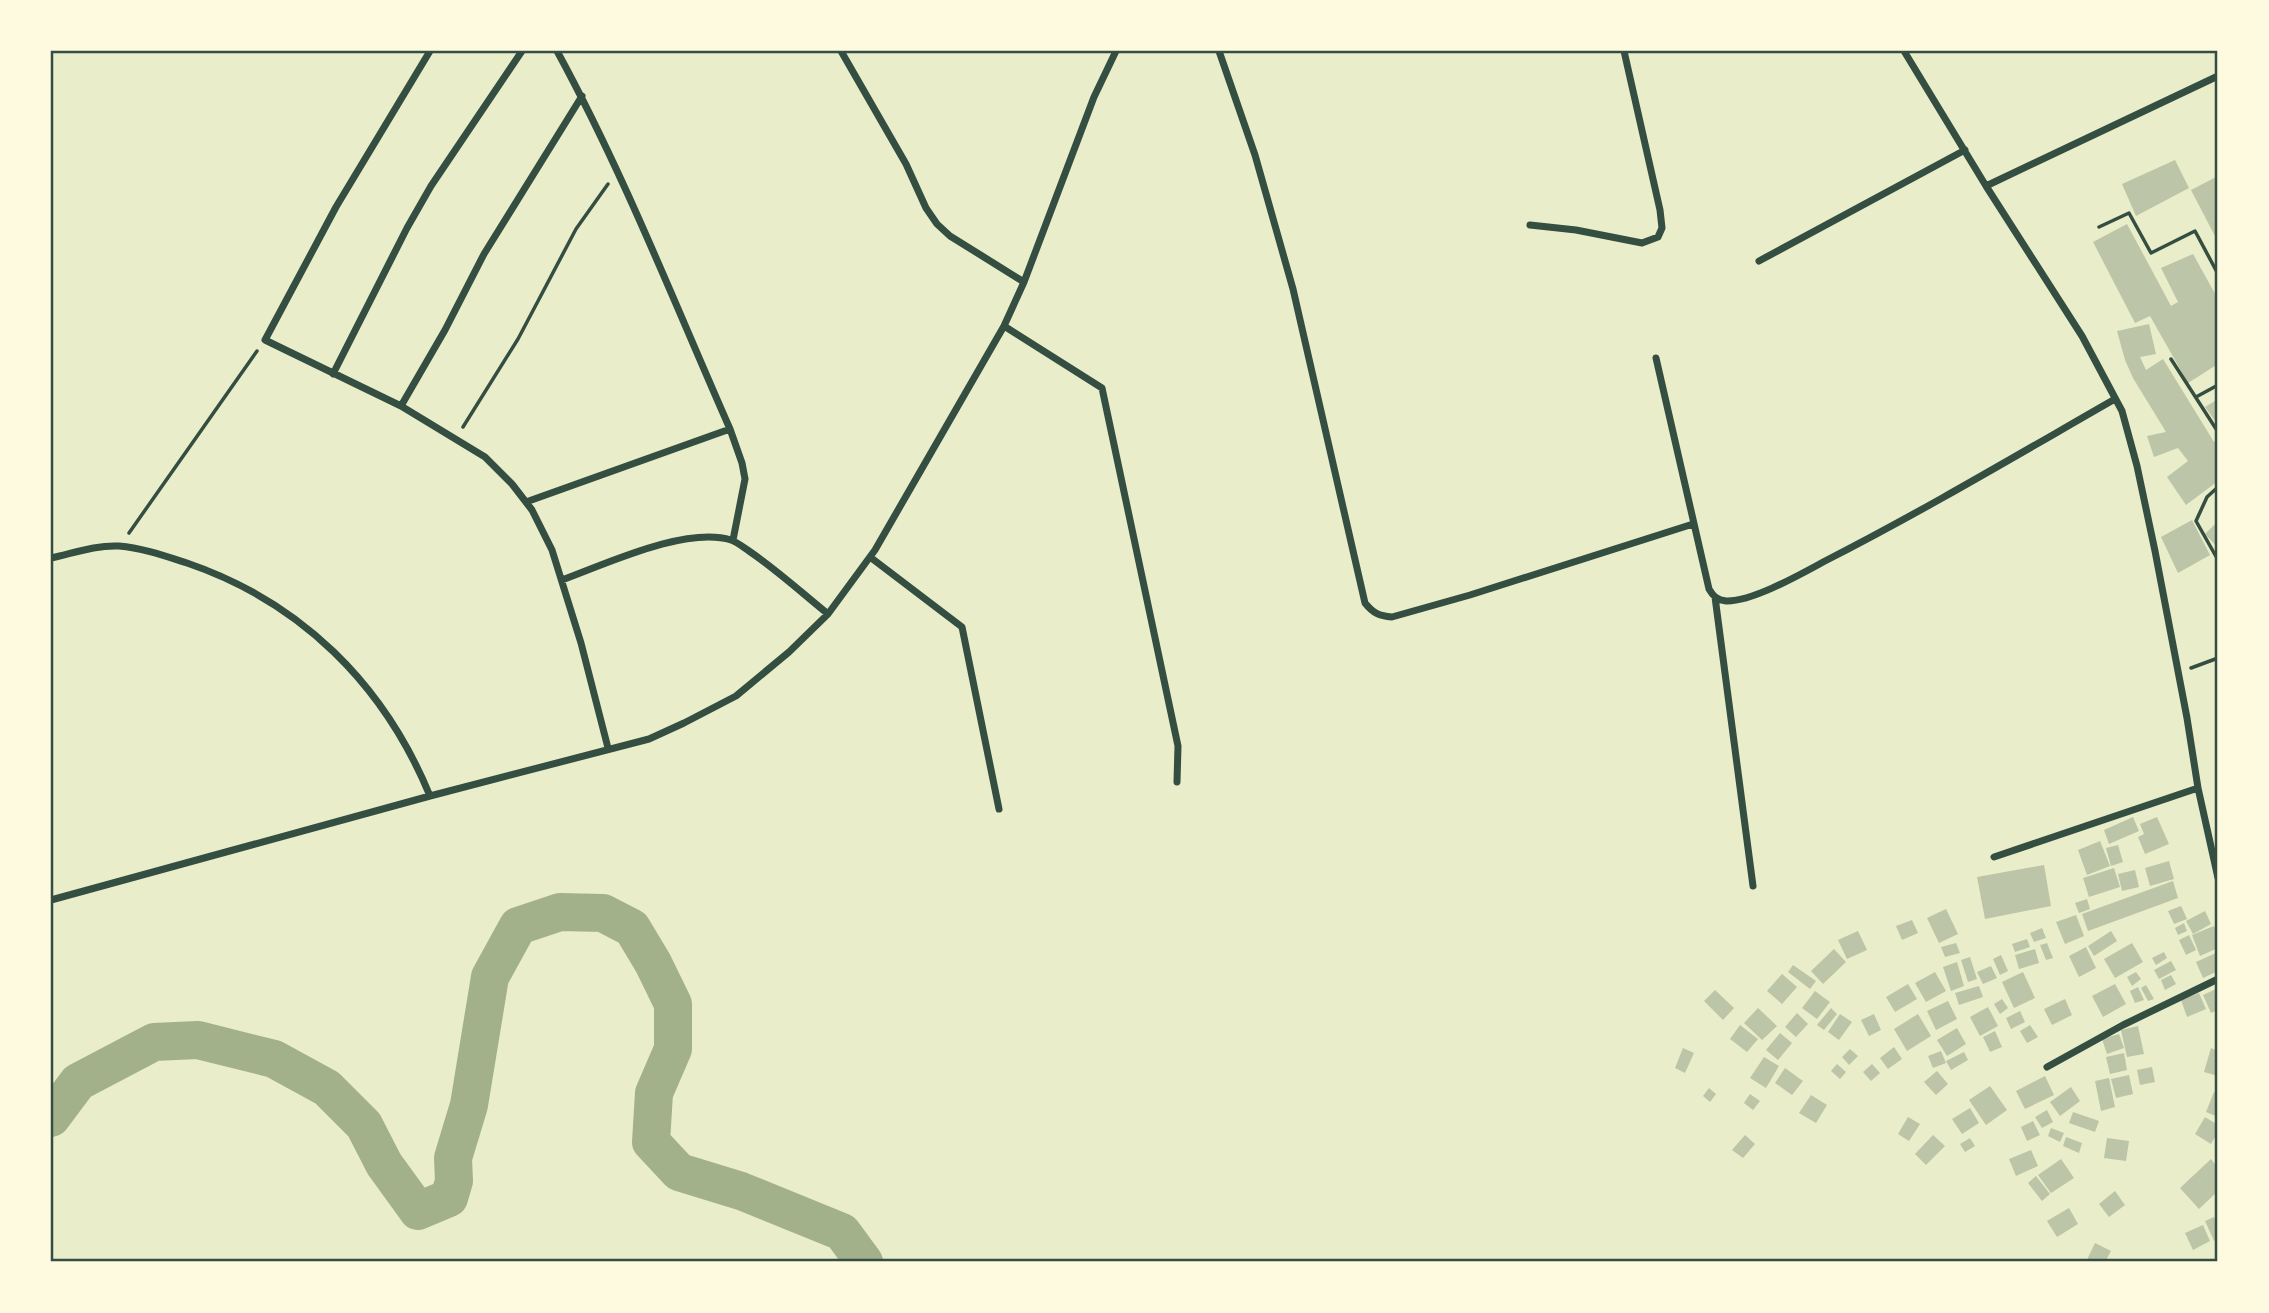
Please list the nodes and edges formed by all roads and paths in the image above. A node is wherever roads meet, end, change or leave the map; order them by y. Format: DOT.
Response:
graph roads {
  1 [pos="430,51"];
  2 [pos="522,51"];
  3 [pos="557,51"];
  4 [pos="841,51"];
  5 [pos="1116,51"];
  6 [pos="1219,51"];
  7 [pos="1624,51"];
  8 [pos="1904,51"];
  9 [pos="2218,76"];
  10 [pos="582,96"];
  11 [pos="1965,150"];
  12 [pos="617,171"];
  13 [pos="1986,186"];
  14 [pos="1530,225"];
  15 [pos="2099,227"];
  16 [pos="1759,261"];
  17 [pos="2218,274"];
  18 [pos="1024,282"];
  19 [pos="1004,326"];
  20 [pos="265,341"];
  21 [pos="1656,358"];
  22 [pos="2171,359"];
  23 [pos="333,374"];
  24 [pos="2218,385"];
  25 [pos="2195,398"];
  26 [pos="2115,399"];
  27 [pos="401,406"];
  28 [pos="730,429"];
  29 [pos="2218,432"];
  30 [pos="455,440"];
  31 [pos="2218,487"];
  32 [pos="526,502"];
  33 [pos="1693,524"];
  34 [pos="733,540"];
  35 [pos="120,547"];
  36 [pos="870,557"];
  37 [pos="51,558"];
  38 [pos="2218,560"];
  39 [pos="562,580"];
  40 [pos="1715,597"];
  41 [pos="828,614"];
  42 [pos="2218,658"];
  43 [pos="2179,673"];
  44 [pos="608,748"];
  45 [pos="1177,782"];
  46 [pos="2199,788"];
  47 [pos="430,796"];
  48 [pos="999,809"];
  49 [pos="1994,857"];
  50 [pos="2218,878"];
  51 [pos="1754,886"];
  52 [pos="51,900"];
  53 [pos="2218,979"];
  54 [pos="2047,1067"];
  1 -- 20 [label="street"];
  2 -- 23 [label="street"];
  3 -- 10 [label="street"];
  4 -- 18 [label="street"];
  5 -- 18 [label="street"];
  6 -- 33 [label="street"];
  7 -- 14 [label="street"];
  8 -- 11 [label="street"];
  9 -- 13 [label="street"];
  10 -- 12 [label="street"];
  10 -- 27 [label="street"];
  11 -- 13 [label="street"];
  11 -- 16 [label="street"];
  12 -- 28 [label="street"];
  12 -- 30 [label="path"];
  13 -- 26 [label="street"];
  15 -- 17 [label="path"];
  18 -- 19 [label="street"];
  19 -- 36 [label="street"];
  19 -- 45 [label="street"];
  20 -- 23 [label="street"];
  20 -- 35 [label="path"];
  21 -- 33 [label="street"];
  22 -- 25 [label="path"];
  23 -- 27 [label="street"];
  24 -- 25 [label="path"];
  25 -- 29 [label="path"];
  26 -- 40 [label="street"];
  26 -- 43 [label="street"];
  27 -- 30 [label="street"];
  28 -- 32 [label="street"];
  28 -- 34 [label="street"];
  30 -- 32 [label="street"];
  31 -- 38 [label="path"];
  32 -- 39 [label="street"];
  33 -- 40 [label="street"];
  34 -- 39 [label="street"];
  34 -- 41 [label="street"];
  35 -- 37 [label="street"];
  35 -- 47 [label="street"];
  36 -- 41 [label="street"];
  36 -- 48 [label="street"];
  39 -- 44 [label="street"];
  40 -- 51 [label="street"];
  41 -- 44 [label="street"];
  42 -- 43 [label="path"];
  43 -- 46 [label="street"];
  44 -- 47 [label="street"];
  46 -- 49 [label="street"];
  46 -- 50 [label="street"];
  47 -- 52 [label="street"];
  53 -- 54 [label="street"];
}
